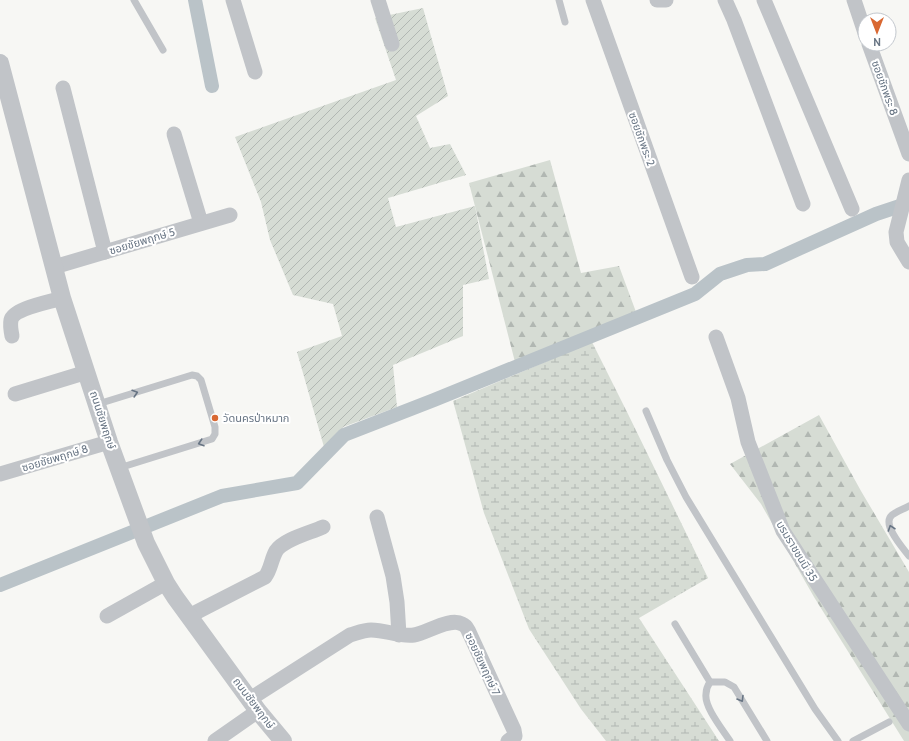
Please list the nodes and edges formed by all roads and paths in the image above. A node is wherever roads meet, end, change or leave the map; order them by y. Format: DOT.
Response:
graph roads {
  1 [pos="134,0"];
  2 [pos="232,0"];
  3 [pos="378,0"];
  4 [pos="559,0"];
  5 [pos="593,0"];
  6 [pos="657,0"];
  7 [pos="666,0"];
  8 [pos="725,0"];
  9 [pos="764,0"];
  10 [pos="854,0"];
  11 [pos="858,12"];
  12 [pos="565,22"];
  13 [pos="392,44"];
  14 [pos="163,50"];
  15 [pos="872,52"];
  16 [pos="1,68"];
  17 [pos="255,72"];
  18 [pos="63,88"];
  19 [pos="174,134"];
  20 [pos="909,154"];
  21 [pos="909,180"];
  22 [pos="803,204"];
  23 [pos="852,209"];
  24 [pos="230,215"];
  25 [pos="201,223"];
  26 [pos="105,252"];
  27 [pos="909,262"];
  28 [pos="54,267"];
  29 [pos="692,277"];
  30 [pos="62,298"];
  31 [pos="12,336"];
  32 [pos="716,337"];
  33 [pos="87,372"];
  34 [pos="15,394"];
  35 [pos="98,404"];
  36 [pos="646,411"];
  37 [pos="109,442"];
  38 [pos="119,468"];
  39 [pos="0,474"];
  40 [pos="909,506"];
  41 [pos="377,517"];
  42 [pos="323,527"];
  43 [pos="909,556"];
  44 [pos="166,583"];
  45 [pos="107,616"];
  46 [pos="189,616"];
  47 [pos="675,624"];
  48 [pos="399,634"];
  49 [pos="710,682"];
  50 [pos="254,705"];
  51 [pos="888,722"];
  52 [pos="909,724"];
  53 [pos="215,741"];
  54 [pos="283,741"];
  55 [pos="508,741"];
  56 [pos="730,741"];
  57 [pos="767,741"];
  58 [pos="838,741"];
  59 [pos="853,741"];
  1 -- 14 [label="lane"];
  2 -- 17 [label="street"];
  3 -- 13 [label="street"];
  4 -- 12 [label="lane"];
  5 -- 29 [label="street, ซอยชักพระ 2"];
  6 -- 7 [label="street"];
  8 -- 22 [label="street"];
  9 -- 23 [label="street"];
  10 -- 11 [label="street"];
  15 -- 20 [label="street, ซอยชักพระ 8"];
  16 -- 28 [label="street, ถนนชัยพฤกษ์"];
  18 -- 26 [label="street"];
  19 -- 25 [label="street"];
  21 -- 27 [label="street"];
  24 -- 25 [label="street, ซอยชัยพฤกษ์ 5"];
  25 -- 26 [label="street, ซอยชัยพฤกษ์ 5"];
  26 -- 28 [label="street, ซอยชัยพฤกษ์ 5"];
  28 -- 30 [label="street, ถนนชัยพฤกษ์"];
  30 -- 31 [label="street"];
  30 -- 33 [label="street, ถนนชัยพฤกษ์"];
  32 -- 52 [label="street, บรมราชชนนี 35"];
  33 -- 34 [label="street"];
  33 -- 35 [label="street, ถนนชัยพฤกษ์"];
  35 -- 37 [label="street, ถนนชัยพฤกษ์"];
  35 -- 38 [label="lane, one-way"];
  36 -- 58 [label="lane"];
  37 -- 38 [label="street, ถนนชัยพฤกษ์"];
  37 -- 39 [label="street, ซอยชัยพฤกษ์ 8"];
  38 -- 44 [label="street, ถนนชัยพฤกษ์"];
  43 -- 40 [label="lane, one-way"];
  41 -- 48 [label="street"];
  42 -- 46 [label="street"];
  44 -- 45 [label="street"];
  44 -- 46 [label="street, ถนนชัยพฤกษ์"];
  46 -- 50 [label="street, ถนนชัยพฤกษ์"];
  47 -- 49 [label="lane"];
  48 -- 50 [label="street, ซอยชัยพฤกษ์ 7"];
  48 -- 55 [label="street, ซอยชัยพฤกษ์ 7"];
  49 -- 56 [label="lane"];
  49 -- 57 [label="lane, one-way"];
  50 -- 53 [label="street, ซอยชัยพฤกษ์ 7"];
  50 -- 54 [label="street, ถนนชัยพฤกษ์"];
  51 -- 59 [label="lane"];
}
